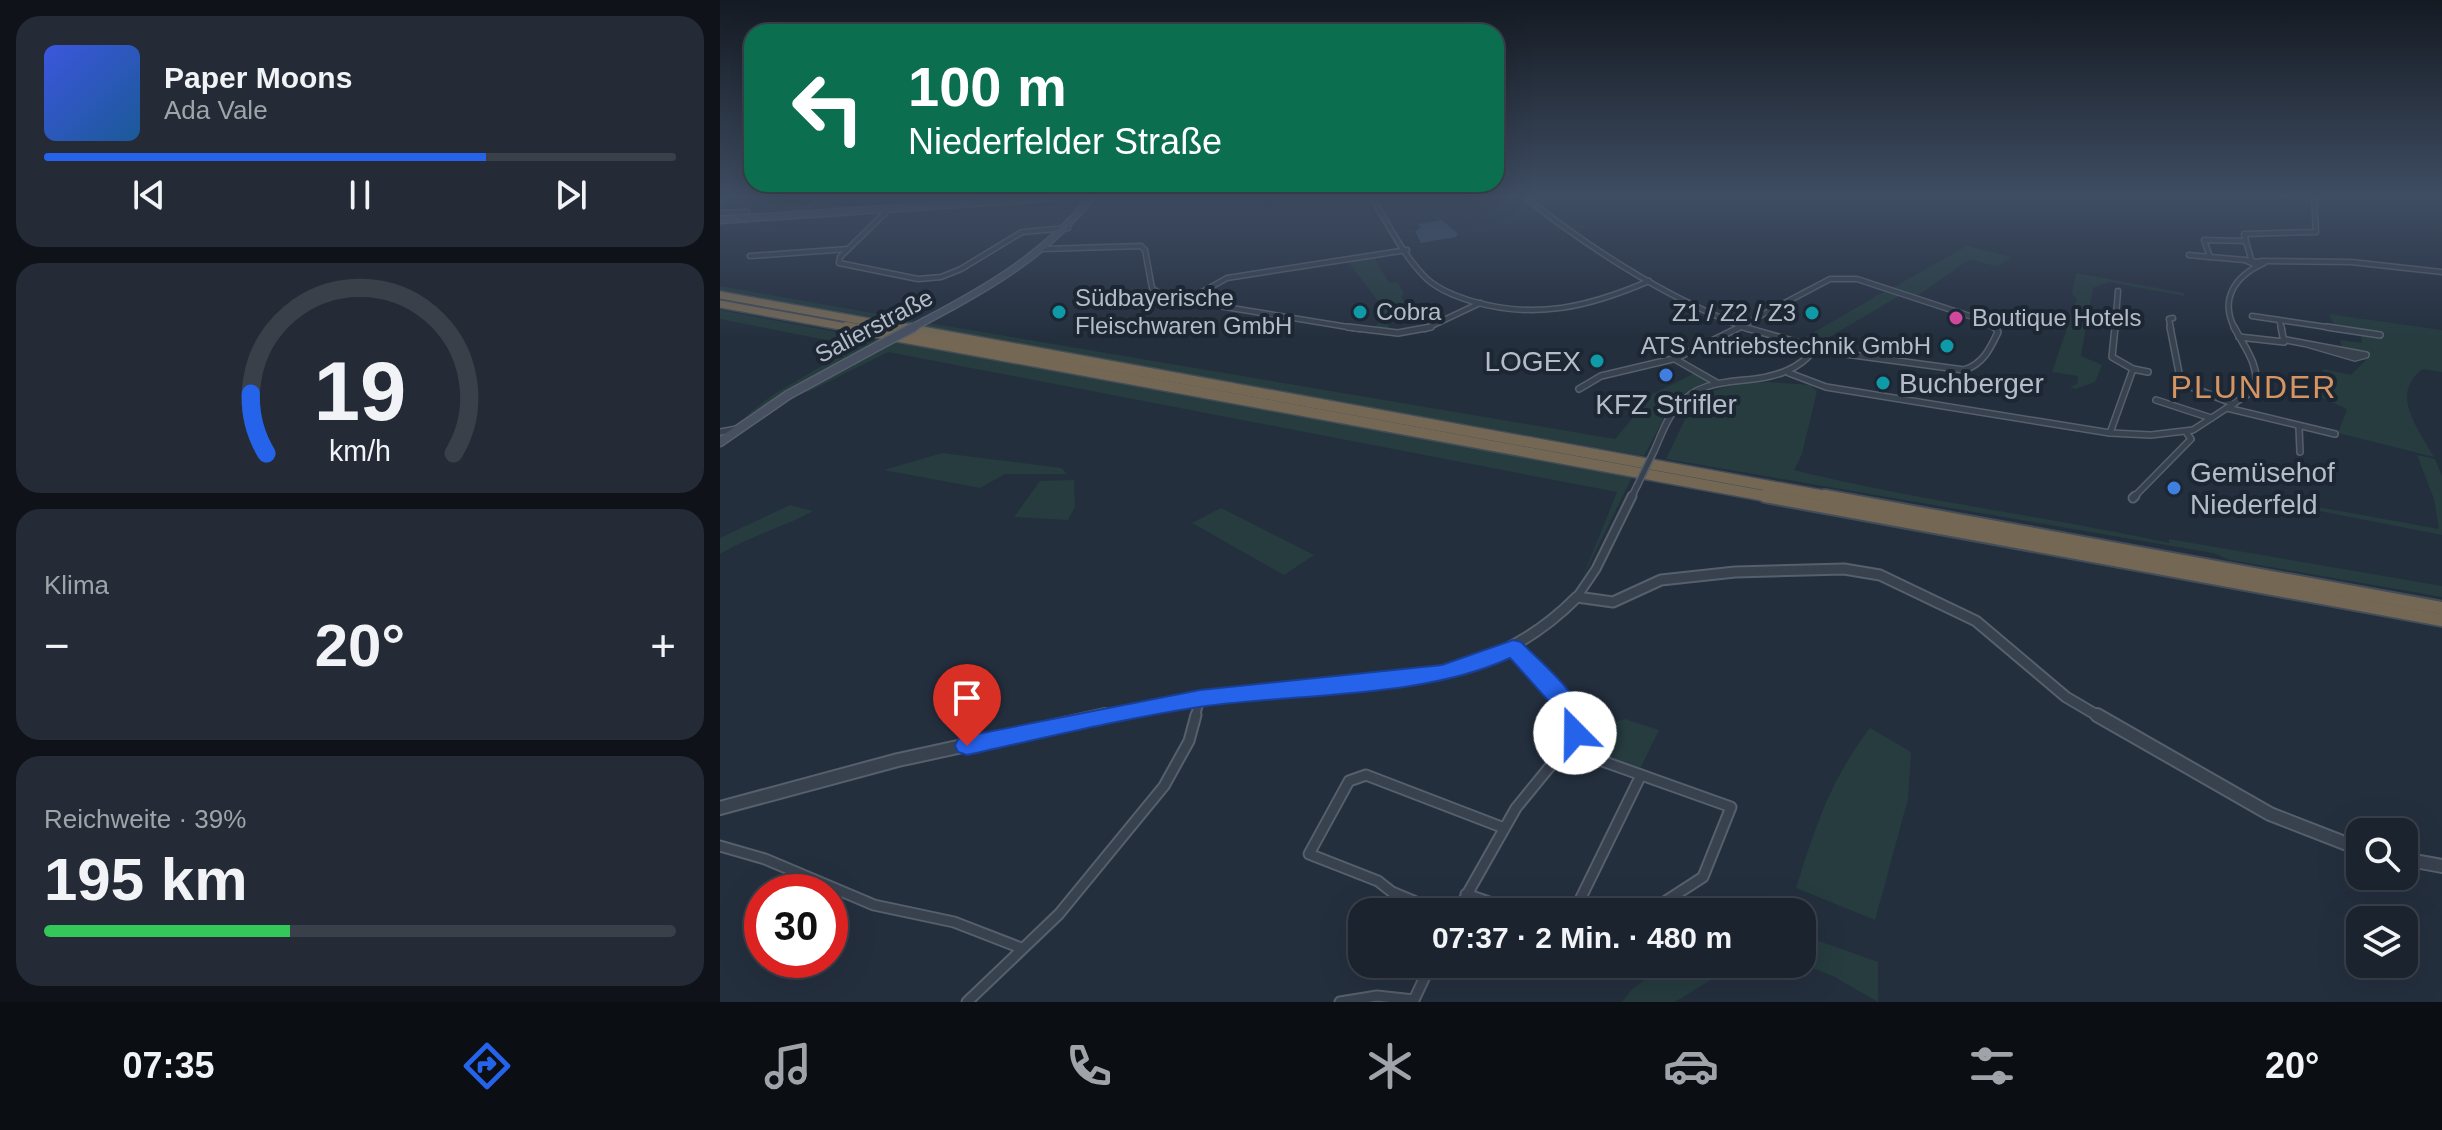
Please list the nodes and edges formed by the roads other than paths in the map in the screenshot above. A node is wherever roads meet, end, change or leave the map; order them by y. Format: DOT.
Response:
graph roads {
  1 [pos="852,245"];
  2 [pos="1001,245"];
  3 [pos="1048,245"];
  4 [pos="1403,245"];
  5 [pos="1593,245"];
  6 [pos="2207,245"];
  7 [pos="2245,245"];
  8 [pos="848,249"];
  9 [pos="1043,249"];
  10 [pos="1407,250"];
  11 [pos="2189,255"];
  12 [pos="750,256"];
  13 [pos="2210,257"];
  14 [pos="2248,259"];
  15 [pos="2258,263"];
  16 [pos="2442,272"];
  17 [pos="1649,281"];
  18 [pos="2118,291"];
  19 [pos="720,295"];
  20 [pos="1186,301"];
  21 [pos="1480,303"];
  22 [pos="720,304"];
  23 [pos="2252,316"];
  24 [pos="2173,318"];
  25 [pos="2279,320"];
  26 [pos="1739,326"];
  27 [pos="2380,335"];
  28 [pos="2239,337"];
  29 [pos="2286,340"];
  30 [pos="2307,344"];
  31 [pos="1816,349"];
  32 [pos="1675,359"];
  33 [pos="2133,369"];
  34 [pos="2148,372"];
  35 [pos="1789,373"];
  36 [pos="1717,383"];
  37 [pos="1579,389"];
  38 [pos="2156,400"];
  39 [pos="2230,406"];
  40 [pos="2211,418"];
  41 [pos="2299,427"];
  42 [pos="737,429"];
  43 [pos="720,432"];
  44 [pos="2186,432"];
  45 [pos="2110,433"];
  46 [pos="2335,434"];
  47 [pos="720,442"];
  48 [pos="2300,452"];
  49 [pos="2133,498"];
  50 [pos="1577,597"];
  51 [pos="2442,608"];
  52 [pos="2442,620"];
  53 [pos="1513,647"];
  54 [pos="1200,699"];
  55 [pos="1567,745"];
  56 [pos="1641,775"];
  57 [pos="720,808"];
  58 [pos="1504,828"];
  59 [pos="2346,844"];
  60 [pos="720,846"];
  61 [pos="2418,862"];
  62 [pos="2442,866"];
  63 [pos="1466,894"];
  64 [pos="1406,898"];
  65 [pos="1464,898"];
  66 [pos="1477,898"];
  67 [pos="1581,898"];
  68 [pos="1671,898"];
  69 [pos="1021,948"];
  70 [pos="1425,978"];
  71 [pos="1414,1001"];
  72 [pos="967,1002"];
  73 [pos="1340,1002"];
  1 -- 8 [label="street"];
  2 -- 8 [label="street"];
  3 -- 9 [label="main road, Salierstraße"];
  4 -- 10 [label="street"];
  5 -- 17 [label="street"];
  6 -- 13 [label="street"];
  7 -- 14 [label="street"];
  8 -- 12 [label="street"];
  9 -- 20 [label="street"];
  9 -- 42 [label="main road, Salierstraße, bridge"];
  10 -- 20 [label="street"];
  10 -- 21 [label="street"];
  11 -- 13 [label="street"];
  13 -- 14 [label="street"];
  14 -- 15 [label="street"];
  15 -- 16 [label="street"];
  15 -- 28 [label="street"];
  17 -- 21 [label="street"];
  17 -- 26 [label="street"];
  18 -- 33 [label="street"];
  19 -- 51 [label="highway"];
  20 -- 21 [label="street"];
  22 -- 52 [label="highway"];
  23 -- 25 [label="street"];
  24 -- 39 [label="street"];
  25 -- 27 [label="street"];
  25 -- 29 [label="street"];
  26 -- 31 [label="street"];
  26 -- 31 [label="street"];
  26 -- 32 [label="street"];
  28 -- 29 [label="street"];
  28 -- 39 [label="street"];
  29 -- 30 [label="street"];
  30 -- 30 [label="street"];
  31 -- 35 [label="street"];
  32 -- 36 [label="street"];
  32 -- 37 [label="street"];
  33 -- 34 [label="street"];
  33 -- 45 [label="street"];
  35 -- 36 [label="street"];
  35 -- 45 [label="street"];
  36 -- 50 [label="street, bridge"];
  38 -- 40 [label="street"];
  39 -- 40 [label="street"];
  39 -- 41 [label="street"];
  40 -- 44 [label="street"];
  41 -- 46 [label="street"];
  41 -- 48 [label="street"];
  42 -- 43 [label="street, Salierstraße"];
  42 -- 47 [label="main road"];
  44 -- 45 [label="street"];
  44 -- 49 [label="street"];
  50 -- 53 [label="street"];
  50 -- 59 [label="street"];
  53 -- 54 [label="street"];
  53 -- 55 [label="street"];
  54 -- 57 [label="street"];
  54 -- 69 [label="street"];
  55 -- 56 [label="street"];
  55 -- 58 [label="street"];
  56 -- 67 [label="street"];
  56 -- 68 [label="street"];
  58 -- 63 [label="street"];
  58 -- 64 [label="street"];
  60 -- 69 [label="street"];
  61 -- 62 [label="street"];
  63 -- 65 [label="street"];
  63 -- 66 [label="street"];
  69 -- 72 [label="street"];
  70 -- 71 [label="street"];
  71 -- 73 [label="street"];
}
